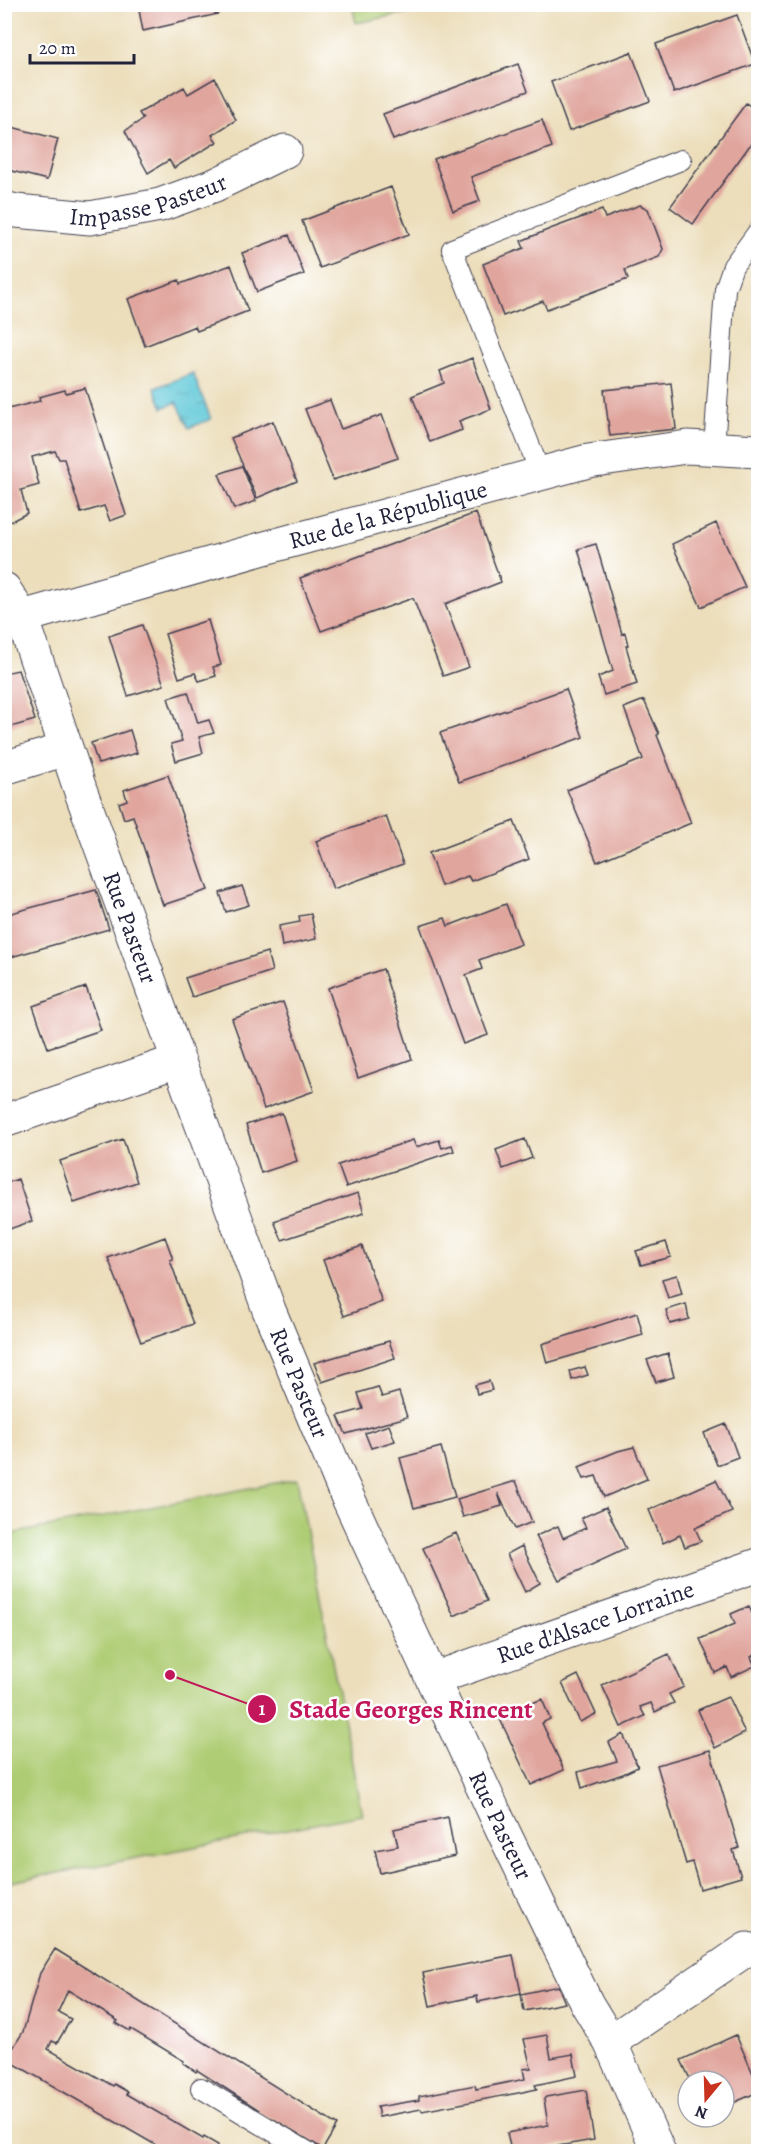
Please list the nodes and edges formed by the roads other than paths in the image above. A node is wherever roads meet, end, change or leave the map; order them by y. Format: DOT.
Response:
graph roads {
  1 [pos="285,151"];
  2 [pos="681,160"];
  3 [pos="4,208"];
  4 [pos="759,232"];
  5 [pos="714,448"];
  6 [pos="759,451"];
  7 [pos="538,474"];
  8 [pos="4,589"];
  9 [pos="22,617"];
  10 [pos="66,749"];
  11 [pos="4,768"];
  12 [pos="177,1061"];
  13 [pos="4,1121"];
  14 [pos="759,1565"];
  15 [pos="434,1679"];
  16 [pos="747,1949"];
  17 [pos="610,2042"];
  18 [pos="201,2088"];
  19 [pos="308,2151"];
  20 [pos="656,2151"];
  1 -- 3 [label="street, Impasse Pasteur"];
  2 -- 7 [label="lane"];
  4 -- 5 [label="lane"];
  5 -- 6 [label="street, Rue de la République"];
  5 -- 7 [label="street, Rue de la République"];
  7 -- 9 [label="street, Rue de la République"];
  8 -- 9 [label="street, Rue Pasteur"];
  9 -- 10 [label="street, Rue Pasteur"];
  10 -- 11 [label="street"];
  10 -- 12 [label="street, Rue Pasteur"];
  12 -- 13 [label="street"];
  12 -- 15 [label="street, Rue Pasteur"];
  14 -- 15 [label="street, Rue d'Alsace Lorraine"];
  15 -- 17 [label="street, Rue Pasteur"];
  16 -- 17 [label="street"];
  17 -- 20 [label="street, Rue Pasteur"];
  18 -- 19 [label="lane"];
}
